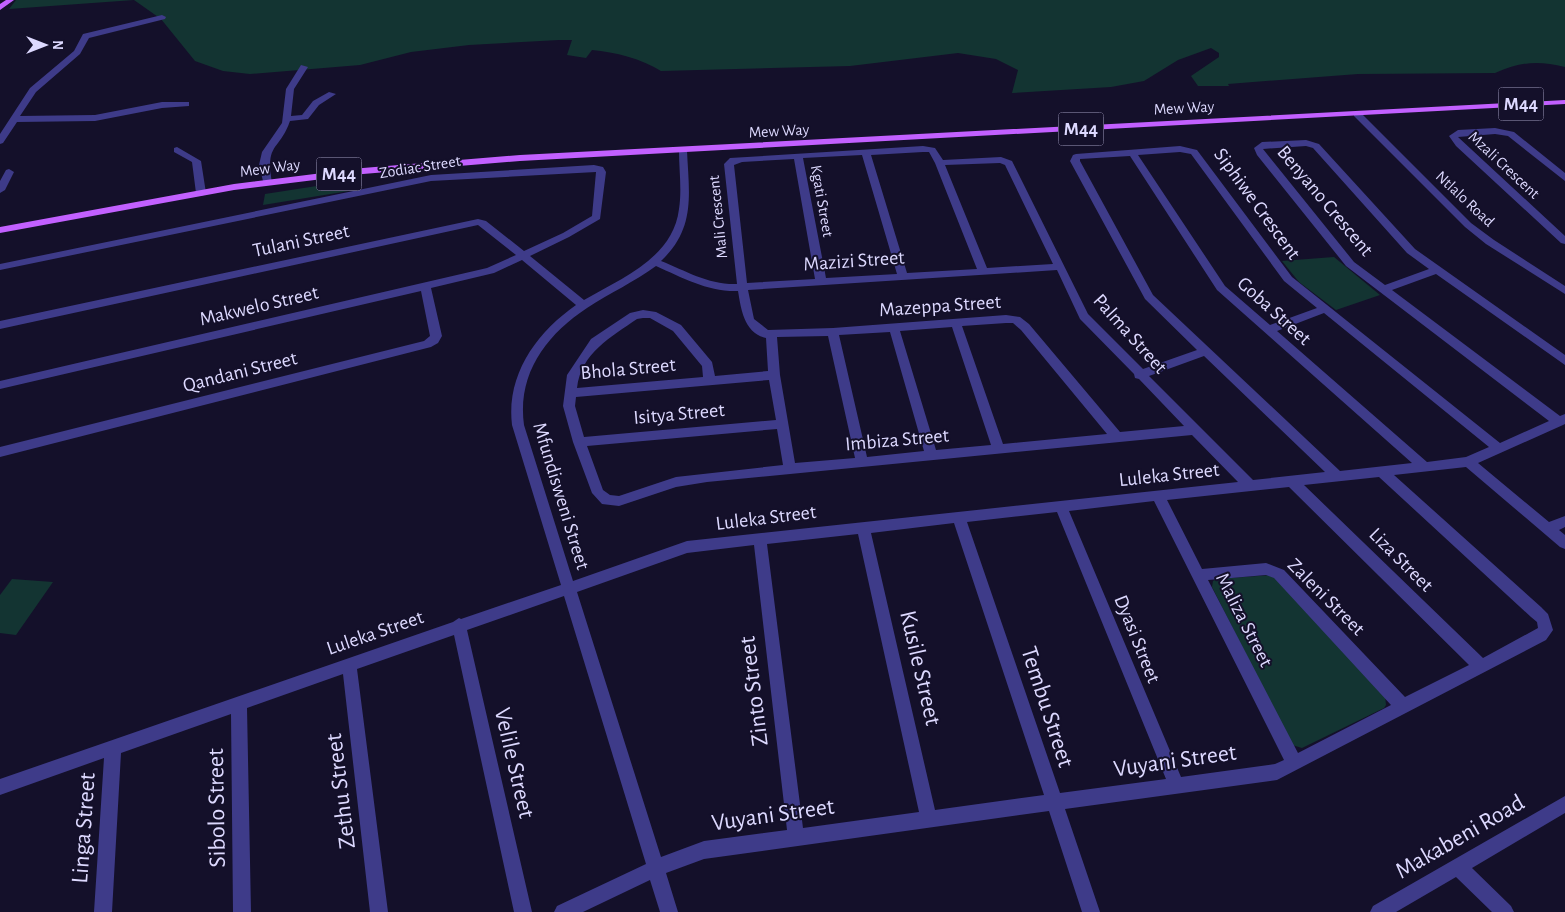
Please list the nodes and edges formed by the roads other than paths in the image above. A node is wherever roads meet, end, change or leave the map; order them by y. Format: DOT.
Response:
graph roads {
  1 [pos="10,0"];
  2 [pos="0,8"];
  3 [pos="162,16"];
  4 [pos="304,67"];
  5 [pos="332,94"];
  6 [pos="1565,102"];
  7 [pos="186,104"];
  8 [pos="1357,114"];
  9 [pos="15,119"];
  10 [pos="286,119"];
  11 [pos="0,141"];
  12 [pos="177,150"];
  13 [pos="683,151"];
  14 [pos="866,152"];
  15 [pos="1132,152"];
  16 [pos="798,156"];
  17 [pos="940,163"];
  18 [pos="9,172"];
  19 [pos="1565,178"];
  20 [pos="267,183"];
  21 [pos="0,190"];
  22 [pos="201,192"];
  23 [pos="0,230"];
  24 [pos="1565,241"];
  25 [pos="523,255"];
  26 [pos="656,262"];
  27 [pos="0,267"];
  28 [pos="1060,267"];
  29 [pos="1436,270"];
  30 [pos="983,271"];
  31 [pos="903,276"];
  32 [pos="821,281"];
  33 [pos="425,286"];
  34 [pos="742,286"];
  35 [pos="1382,290"];
  36 [pos="1565,291"];
  37 [pos="584,305"];
  38 [pos="1325,309"];
  39 [pos="956,323"];
  40 [pos="0,325"];
  41 [pos="894,328"];
  42 [pos="1267,330"];
  43 [pos="833,332"];
  44 [pos="771,335"];
  45 [pos="1205,351"];
  46 [pos="1565,361"];
  47 [pos="1139,374"];
  48 [pos="774,375"];
  49 [pos="709,380"];
  50 [pos="0,385"];
  51 [pos="570,394"];
  52 [pos="1562,420"];
  53 [pos="782,424"];
  54 [pos="1194,430"];
  55 [pos="1117,438"];
  56 [pos="579,442"];
  57 [pos="1498,448"];
  58 [pos="999,449"];
  59 [pos="0,452"];
  60 [pos="931,455"];
  61 [pos="862,462"];
  62 [pos="1468,462"];
  63 [pos="1426,468"];
  64 [pos="790,469"];
  65 [pos="1382,472"];
  66 [pos="1338,477"];
  67 [pos="1294,482"];
  68 [pos="1250,486"];
  69 [pos="1158,496"];
  70 [pos="606,500"];
  71 [pos="1061,506"];
  72 [pos="958,517"];
  73 [pos="1565,521"];
  74 [pos="863,527"];
  75 [pos="1548,529"];
  76 [pos="760,539"];
  77 [pos="1565,543"];
  78 [pos="1199,575"];
  79 [pos="567,587"];
  80 [pos="459,625"];
  81 [pos="349,664"];
  82 [pos="1480,666"];
  83 [pos="239,702"];
  84 [pos="1403,706"];
  85 [pos="113,747"];
  86 [pos="1294,762"];
  87 [pos="0,786"];
  88 [pos="1177,786"];
  89 [pos="1054,803"];
  90 [pos="1565,804"];
  91 [pos="929,820"];
  92 [pos="796,838"];
  93 [pos="1457,866"];
  94 [pos="656,870"];
  95 [pos="103,912"];
  96 [pos="242,912"];
  97 [pos="379,912"];
  98 [pos="522,912"];
  99 [pos="563,912"];
  100 [pos="669,912"];
  101 [pos="1090,912"];
  102 [pos="1379,912"];
  103 [pos="1504,912"];
  1 -- 2 [label="main road"];
  3 -- 9 [label="street"];
  4 -- 10 [label="street"];
  5 -- 10 [label="street"];
  6 -- 8 [label="main road, Mew Way / M44"];
  7 -- 9 [label="street"];
  8 -- 13 [label="main road, Mew Way / M44"];
  8 -- 36 [label="street, Ntlalo Road"];
  9 -- 11 [label="street"];
  10 -- 20 [label="street"];
  12 -- 22 [label="street"];
  13 -- 20 [label="main road, Mew Way / M44"];
  13 -- 26 [label="street, Mfundisweni Street"];
  14 -- 16 [label="street, Mali Crescent"];
  14 -- 17 [label="street, Mali Crescent"];
  14 -- 31 [label="street"];
  15 -- 38 [label="street, Siphiwe Crescent"];
  15 -- 42 [label="street, Goba Street"];
  15 -- 45 [label="street, Siphiwe Crescent"];
  16 -- 32 [label="street, Kgati Street"];
  16 -- 34 [label="street, Mali Crescent"];
  17 -- 28 [label="street, Palma Street"];
  17 -- 30 [label="street, Mali Crescent"];
  18 -- 21 [label="street"];
  19 -- 24 [label="street, Mzali Crescent"];
  20 -- 22 [label="main road, Mew Way / M44"];
  22 -- 23 [label="main road, Mew Way / M44"];
  25 -- 27 [label="street, Zodiac Street"];
  25 -- 33 [label="street, Makwelo Street"];
  25 -- 37 [label="street, Tulani Street"];
  25 -- 40 [label="street, Tulani Street"];
  26 -- 34 [label="street, Mazizi Street"];
  26 -- 37 [label="street, Mfundisweni Street"];
  28 -- 30 [label="street, Mazizi Street"];
  28 -- 47 [label="street, Palma Street"];
  29 -- 35 [label="street"];
  29 -- 35 [label="street, Benyano Crescent"];
  29 -- 46 [label="street, Benyano Crescent"];
  30 -- 31 [label="street, Mazizi Street"];
  31 -- 32 [label="street, Mazizi Street"];
  32 -- 34 [label="street, Mazizi Street"];
  33 -- 50 [label="street, Makwelo Street"];
  33 -- 59 [label="street, Qandani Street"];
  34 -- 44 [label="street, Mali Crescent"];
  35 -- 52 [label="street, Benyano Crescent"];
  37 -- 79 [label="street, Mfundisweni Street"];
  38 -- 42 [label="street"];
  38 -- 57 [label="street, Siphiwe Crescent"];
  39 -- 41 [label="street, Mazeppa Street"];
  39 -- 55 [label="street, Mazeppa Street"];
  39 -- 58 [label="street"];
  41 -- 43 [label="street, Mazeppa Street"];
  41 -- 60 [label="street"];
  42 -- 63 [label="street, Goba Street"];
  43 -- 44 [label="street, Mazeppa Street"];
  43 -- 61 [label="street"];
  44 -- 48 [label="street"];
  45 -- 47 [label="street"];
  45 -- 66 [label="street, Siphiwe Crescent"];
  47 -- 54 [label="street, Palma Street"];
  48 -- 49 [label="street, Bhola Street"];
  48 -- 53 [label="street"];
  49 -- 51 [label="street, Bhola Street"];
  49 -- 51 [label="street"];
  51 -- 56 [label="street, Bhola Street"];
  52 -- 57 [label="street, Luleka Street"];
  53 -- 56 [label="street, Isitya Street"];
  53 -- 64 [label="street"];
  54 -- 55 [label="street, Imbiza Street"];
  54 -- 68 [label="street, Palma Street"];
  55 -- 58 [label="street, Imbiza Street"];
  56 -- 70 [label="street, Bhola Street"];
  57 -- 62 [label="street, Luleka Street"];
  58 -- 60 [label="street, Imbiza Street"];
  60 -- 61 [label="street, Imbiza Street"];
  61 -- 64 [label="street, Imbiza Street"];
  62 -- 63 [label="street, Luleka Street"];
  62 -- 75 [label="street"];
  63 -- 65 [label="street, Luleka Street"];
  64 -- 70 [label="street, Imbiza Street"];
  65 -- 66 [label="street, Luleka Street"];
  65 -- 82 [label="street, Vuyani Street"];
  66 -- 67 [label="street, Luleka Street"];
  67 -- 68 [label="street, Luleka Street"];
  67 -- 82 [label="street, Liza Street"];
  68 -- 69 [label="street, Luleka Street"];
  69 -- 71 [label="street, Luleka Street"];
  69 -- 78 [label="street, Maliza Street"];
  71 -- 72 [label="street, Luleka Street"];
  71 -- 88 [label="street, Dyasi Street"];
  72 -- 74 [label="street, Luleka Street"];
  72 -- 89 [label="street, Tembu Street"];
  73 -- 75 [label="street"];
  74 -- 76 [label="street, Luleka Street"];
  74 -- 91 [label="street, Kusile Street"];
  75 -- 77 [label="street"];
  76 -- 79 [label="street, Luleka Street"];
  76 -- 92 [label="street, Zinto Street"];
  78 -- 84 [label="street, Zaleni Street"];
  78 -- 86 [label="street, Maliza Street"];
  79 -- 80 [label="street, Luleka Street"];
  79 -- 94 [label="street, Mfundisweni Street"];
  80 -- 81 [label="street, Luleka Street"];
  80 -- 98 [label="street, Velile Street"];
  81 -- 83 [label="street, Luleka Street"];
  81 -- 97 [label="street, Zethu Street"];
  82 -- 84 [label="street, Vuyani Street"];
  83 -- 85 [label="street, Luleka Street"];
  83 -- 96 [label="street, Sibolo Street"];
  84 -- 86 [label="street, Vuyani Street"];
  85 -- 87 [label="street, Luleka Street"];
  85 -- 95 [label="street, Linga Street"];
  86 -- 88 [label="street, Vuyani Street"];
  88 -- 89 [label="street, Vuyani Street"];
  89 -- 91 [label="street, Vuyani Street"];
  89 -- 101 [label="street, Tembu Street"];
  90 -- 93 [label="street, Makabeni Road"];
  91 -- 92 [label="street, Vuyani Street"];
  92 -- 94 [label="street, Vuyani Street"];
  93 -- 102 [label="street, Makabeni Road"];
  93 -- 103 [label="street"];
  94 -- 99 [label="street, Vuyani Street"];
  94 -- 100 [label="street, Mfundisweni Street"];
}
